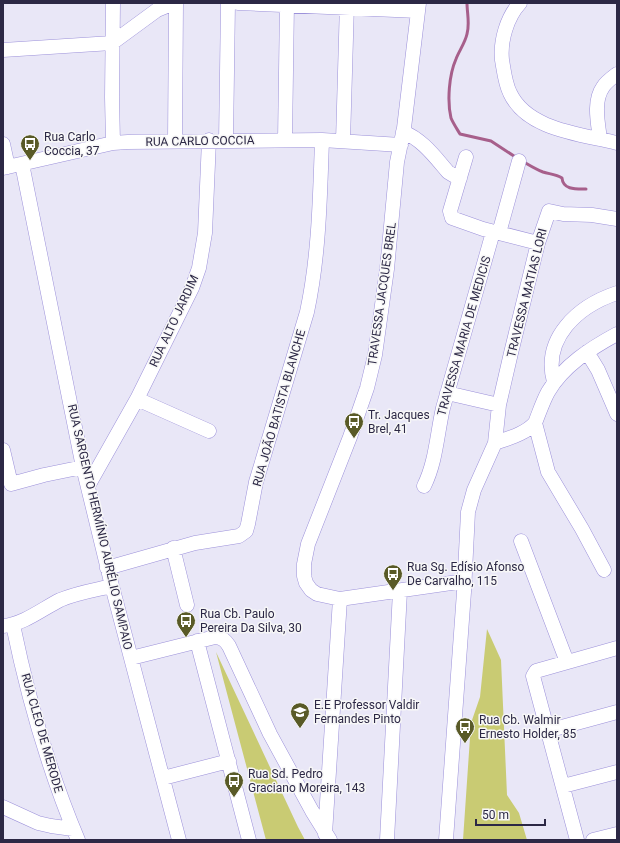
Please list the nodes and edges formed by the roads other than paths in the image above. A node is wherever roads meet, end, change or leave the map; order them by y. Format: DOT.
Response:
graph roads {
  1 [pos="113,3"];
  2 [pos="175,3"];
  3 [pos="228,3"];
  4 [pos="238,3"];
  5 [pos="520,3"];
  6 [pos="287,4"];
  7 [pos="347,5"];
  8 [pos="419,7"];
  9 [pos="112,43"];
  10 [pos="3,50"];
  11 [pos="617,74"];
  12 [pos="402,138"];
  13 [pos="600,139"];
  14 [pos="209,140"];
  15 [pos="285,140"];
  16 [pos="322,140"];
  17 [pos="175,141"];
  18 [pos="226,141"];
  19 [pos="343,141"];
  20 [pos="617,143"];
  21 [pos="3,144"];
  22 [pos="113,144"];
  23 [pos="466,157"];
  24 [pos="519,161"];
  25 [pos="22,164"];
  26 [pos="6,168"];
  27 [pos="460,178"];
  28 [pos="617,219"];
  29 [pos="496,232"];
  30 [pos="538,244"];
  31 [pos="617,293"];
  32 [pos="617,334"];
  33 [pos="587,352"];
  34 [pos="554,382"];
  35 [pos="447,393"];
  36 [pos="137,399"];
  37 [pos="499,405"];
  38 [pos="617,414"];
  39 [pos="535,424"];
  40 [pos="209,431"];
  41 [pos="495,443"];
  42 [pos="3,450"];
  43 [pos="83,467"];
  44 [pos="88,486"];
  45 [pos="424,486"];
  46 [pos="521,541"];
  47 [pos="173,548"];
  48 [pos="107,568"];
  49 [pos="604,570"];
  50 [pos="465,581"];
  51 [pos="112,586"];
  52 [pos="400,591"];
  53 [pos="340,599"];
  54 [pos="186,605"];
  55 [pos="8,626"];
  56 [pos="197,641"];
  57 [pos="617,648"];
  58 [pos="131,658"];
  59 [pos="567,662"];
  60 [pos="617,712"];
  61 [pos="547,731"];
  62 [pos="228,761"];
  63 [pos="617,772"];
  64 [pos="163,778"];
  65 [pos="563,786"];
  66 [pos="3,807"];
  67 [pos="76,834"];
  68 [pos="617,834"];
  69 [pos="327,837"];
  70 [pos="179,840"];
  71 [pos="249,840"];
  72 [pos="387,840"];
  73 [pos="446,840"];
  74 [pos="577,840"];
  75 [pos="594,840"];
  1 -- 9 [label="street"];
  2 -- 9 [label="street"];
  2 -- 17 [label="street"];
  3 -- 18 [label="street"];
  4 -- 6 [label="street"];
  5 -- 13 [label="street"];
  6 -- 7 [label="street"];
  6 -- 15 [label="street"];
  7 -- 8 [label="street"];
  7 -- 19 [label="street"];
  8 -- 12 [label="street, TRAVESSA JACQUES BREL"];
  9 -- 10 [label="street"];
  9 -- 22 [label="street"];
  11 -- 13 [label="street"];
  12 -- 19 [label="street, RUA CARLO COCCIA"];
  12 -- 27 [label="street"];
  12 -- 53 [label="street, TRAVESSA JACQUES BREL"];
  13 -- 20 [label="street"];
  14 -- 17 [label="street, RUA CARLO COCCIA"];
  14 -- 18 [label="street, RUA CARLO COCCIA"];
  14 -- 36 [label="street, RUA ALTO JARDIM"];
  15 -- 16 [label="street, RUA CARLO COCCIA"];
  15 -- 18 [label="street, RUA CARLO COCCIA"];
  16 -- 19 [label="street, RUA CARLO COCCIA"];
  16 -- 47 [label="street, RUA JOÃO BATISTA BLANCHE"];
  17 -- 22 [label="street, RUA CARLO COCCIA"];
  21 -- 26 [label="street"];
  22 -- 25 [label="street, RUA CARLO COCCIA"];
  23 -- 27 [label="street"];
  24 -- 29 [label="street, TRAVESSA MARIA DE MEDICIS"];
  25 -- 26 [label="street, RUA CARLO COCCIA"];
  25 -- 43 [label="street, RUA SARGENTO HERMÍNIO AURÉLIO SAMPAIO"];
  27 -- 29 [label="street"];
  28 -- 30 [label="street, TRAVESSA MATIAS LORI"];
  29 -- 30 [label="street"];
  29 -- 35 [label="street, TRAVESSA MARIA DE MEDICIS"];
  30 -- 37 [label="street, TRAVESSA MATIAS LORI"];
  31 -- 34 [label="street"];
  32 -- 33 [label="street"];
  33 -- 34 [label="street"];
  33 -- 38 [label="street"];
  34 -- 39 [label="street"];
  35 -- 37 [label="street"];
  35 -- 45 [label="street, TRAVESSA MARIA DE MEDICIS"];
  36 -- 40 [label="street"];
  36 -- 44 [label="street, RUA ALTO JARDIM"];
  37 -- 41 [label="street, TRAVESSA MATIAS LORI"];
  39 -- 41 [label="street"];
  39 -- 49 [label="street"];
  41 -- 50 [label="street, TRAVESSA MATIAS LORI"];
  42 -- 43 [label="street"];
  43 -- 44 [label="street, RUA SARGENTO HERMÍNIO AURÉLIO SAMPAIO"];
  44 -- 48 [label="street, RUA SARGENTO HERMÍNIO AURÉLIO SAMPAIO"];
  46 -- 59 [label="street"];
  47 -- 48 [label="street, RUA JOÃO BATISTA BLANCHE"];
  47 -- 54 [label="street"];
  48 -- 51 [label="street, RUA SARGENTO HERMÍNIO AURÉLIO SAMPAIO"];
  50 -- 52 [label="street, TRAVESSA JACQUES BREL"];
  50 -- 73 [label="street, TRAVESSA MATIAS LORI"];
  51 -- 55 [label="street"];
  51 -- 58 [label="street, RUA SARGENTO HERMÍNIO AURÉLIO SAMPAIO"];
  52 -- 53 [label="street, TRAVESSA JACQUES BREL"];
  52 -- 72 [label="street"];
  53 -- 69 [label="street"];
  55 -- 67 [label="street, RUA CLEO DE MERODE"];
  56 -- 58 [label="street"];
  56 -- 62 [label="street"];
  56 -- 69 [label="street"];
  57 -- 59 [label="street"];
  58 -- 64 [label="street, RUA SARGENTO HERMÍNIO AURÉLIO SAMPAIO"];
  59 -- 61 [label="street"];
  60 -- 61 [label="street"];
  61 -- 65 [label="street"];
  62 -- 64 [label="street"];
  62 -- 71 [label="street"];
  63 -- 65 [label="street"];
  64 -- 70 [label="street, RUA SARGENTO HERMÍNIO AURÉLIO SAMPAIO"];
  65 -- 74 [label="street"];
  66 -- 67 [label="street"];
  68 -- 75 [label="street"];
}
